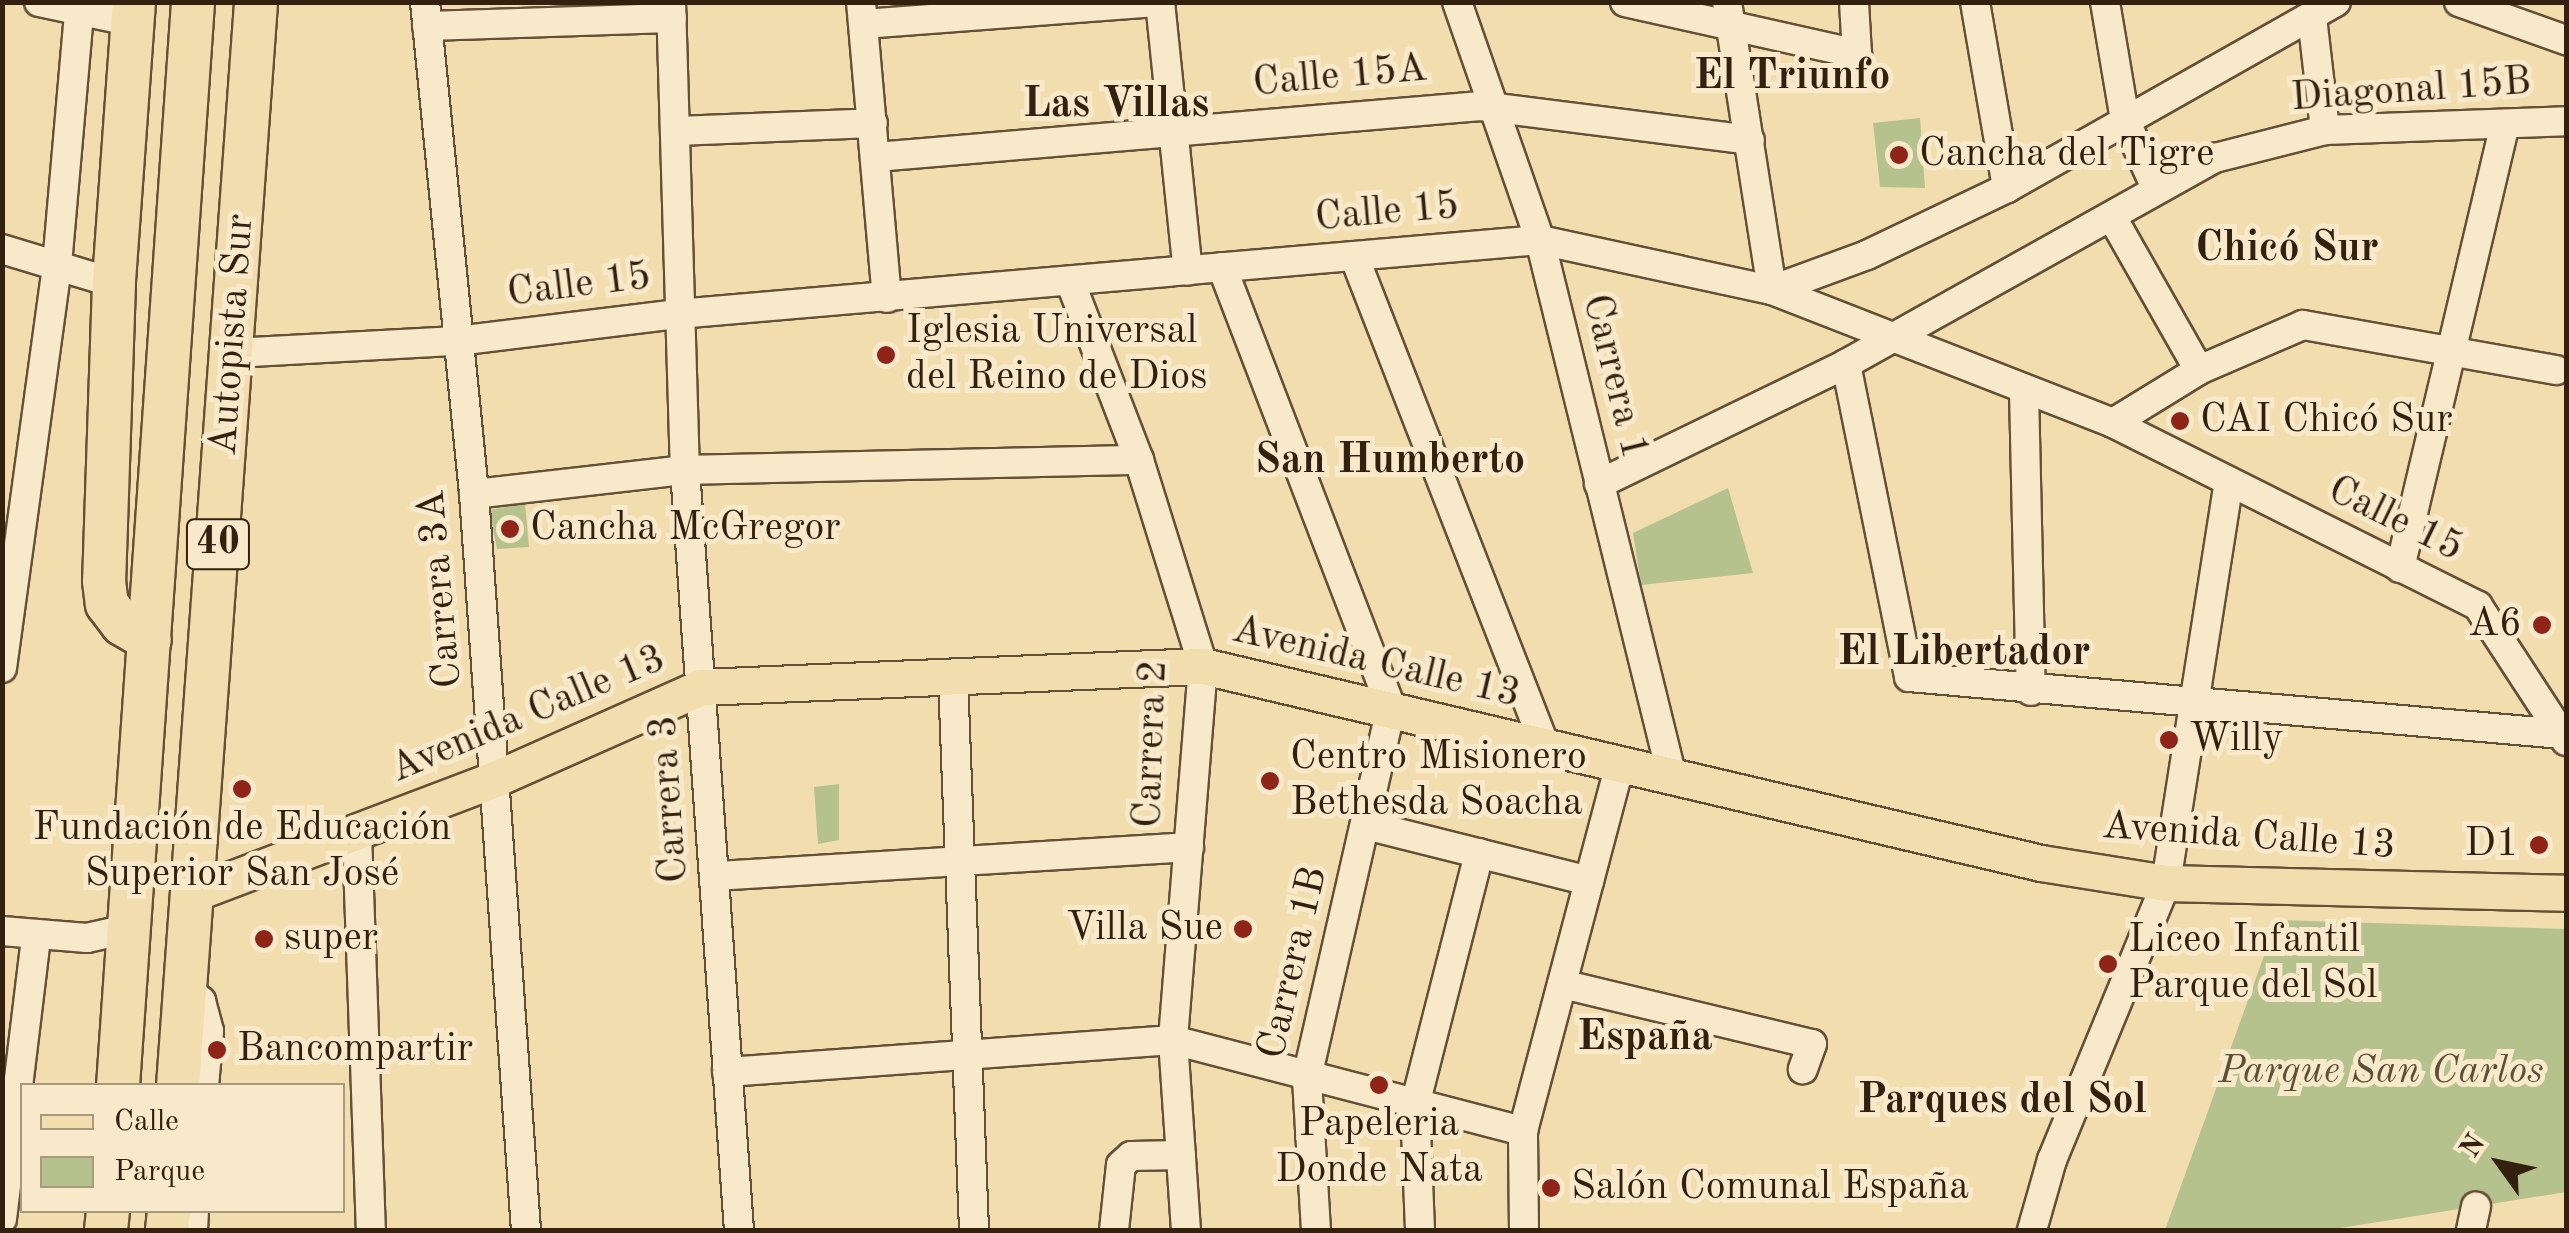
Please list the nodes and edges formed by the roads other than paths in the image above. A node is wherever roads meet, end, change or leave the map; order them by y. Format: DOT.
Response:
graph roads {
  1 [pos="194,2"];
  2 [pos="256,2"];
  3 [pos="1160,2"];
  4 [pos="1457,2"];
  5 [pos="1625,2"];
  6 [pos="1854,2"];
  7 [pos="1975,2"];
  8 [pos="2105,2"];
  9 [pos="2458,2"];
  10 [pos="40,3"];
  11 [pos="79,7"];
  12 [pos="671,10"];
  13 [pos="2324,10"];
  14 [pos="134,12"];
  15 [pos="862,13"];
  16 [pos="426,14"];
  17 [pos="1730,15"];
  18 [pos="2566,40"];
  19 [pos="1493,107"];
  20 [pos="2125,120"];
  21 [pos="2566,121"];
  22 [pos="874,123"];
  23 [pos="2506,124"];
  24 [pos="2325,130"];
  25 [pos="677,132"];
  26 [pos="1172,132"];
  27 [pos="1750,140"];
  28 [pos="876,157"];
  29 [pos="2007,188"];
  30 [pos="2156,188"];
  31 [pos="2112,217"];
  32 [pos="1540,240"];
  33 [pos="2,249"];
  34 [pos="1354,256"];
  35 [pos="57,265"];
  36 [pos="1222,268"];
  37 [pos="1188,271"];
  38 [pos="1070,281"];
  39 [pos="114,283"];
  40 [pos="1772,290"];
  41 [pos="887,298"];
  42 [pos="678,314"];
  43 [pos="1892,339"];
  44 [pos="457,341"];
  45 [pos="2450,347"];
  46 [pos="233,352"];
  47 [pos="1846,364"];
  48 [pos="2198,370"];
  49 [pos="2556,370"];
  50 [pos="2024,391"];
  51 [pos="2112,423"];
  52 [pos="1139,460"];
  53 [pos="685,470"];
  54 [pos="2229,482"];
  55 [pos="1599,484"];
  56 [pos="474,494"];
  57 [pos="2400,568"];
  58 [pos="8,596"];
  59 [pos="150,640"];
  60 [pos="1203,666"];
  61 [pos="2,668"];
  62 [pos="953,678"];
  63 [pos="701,686"];
  64 [pos="2032,691"];
  65 [pos="2194,703"];
  66 [pos="1392,708"];
  67 [pos="2564,738"];
  68 [pos="1545,746"];
  69 [pos="1620,765"];
  70 [pos="1672,777"];
  71 [pos="496,778"];
  72 [pos="1366,825"];
  73 [pos="357,833"];
  74 [pos="1189,847"];
  75 [pos="1478,852"];
  76 [pos="960,861"];
  77 [pos="716,876"];
  78 [pos="1589,880"];
  79 [pos="2166,883"];
  80 [pos="2566,893"];
  81 [pos="192,894"];
  82 [pos="131,928"];
  83 [pos="2,932"];
  84 [pos="36,938"];
  85 [pos="1562,984"];
  86 [pos="185,988"];
  87 [pos="1173,1040"];
  88 [pos="967,1051"];
  89 [pos="1803,1070"];
  90 [pos="727,1072"];
  91 [pos="1307,1080"];
  92 [pos="118,1083"];
  93 [pos="178,1083"];
  94 [pos="204,1083"];
  95 [pos="1415,1105"];
  96 [pos="1523,1131"];
  97 [pos="1181,1155"];
  98 [pos="2,1218"];
  99 [pos="371,1230"];
  100 [pos="526,1230"];
  101 [pos="739,1230"];
  102 [pos="974,1230"];
  103 [pos="1114,1230"];
  104 [pos="1186,1230"];
  105 [pos="1316,1230"];
  106 [pos="1420,1230"];
  107 [pos="1524,1230"];
  108 [pos="2032,1230"];
  1 -- 59 [label="highway, Autopista Sur / 40"];
  2 -- 46 [label="highway, Autopista Sur / 40"];
  3 -- 15 [label="street"];
  3 -- 26 [label="street"];
  4 -- 19 [label="street, Carrera 1"];
  5 -- 17 [label="street"];
  6 -- 17 [label="street"];
  7 -- 29 [label="street"];
  8 -- 20 [label="street"];
  9 -- 18 [label="street"];
  10 -- 11 [label="street"];
  11 -- 14 [label="street"];
  11 -- 35 [label="street"];
  12 -- 16 [label="street"];
  12 -- 25 [label="street, Carrera 3"];
  13 -- 20 [label="street"];
  13 -- 24 [label="street"];
  14 -- 39 [label="highway"];
  15 -- 22 [label="street"];
  16 -- 44 [label="street, Carrera 3A"];
  17 -- 27 [label="street"];
  19 -- 26 [label="street, Calle 15A"];
  19 -- 27 [label="street, Calle 15A"];
  19 -- 32 [label="street, Carrera 1"];
  20 -- 29 [label="street"];
  20 -- 30 [label="street"];
  21 -- 23 [label="street, Diagonal 15B"];
  22 -- 25 [label="street"];
  22 -- 28 [label="street"];
  23 -- 24 [label="street, Diagonal 15B"];
  23 -- 45 [label="street"];
  24 -- 30 [label="street, Diagonal 15B"];
  25 -- 42 [label="street, Carrera 3"];
  26 -- 28 [label="street, Calle 15A"];
  26 -- 37 [label="street"];
  27 -- 40 [label="street"];
  28 -- 41 [label="street"];
  29 -- 40 [label="street"];
  30 -- 31 [label="street, Diagonal 15B"];
  31 -- 43 [label="street, Diagonal 15B"];
  31 -- 48 [label="street"];
  32 -- 34 [label="street, Calle 15"];
  32 -- 40 [label="street, Calle 15"];
  32 -- 55 [label="street, Carrera 1"];
  33 -- 35 [label="street"];
  34 -- 36 [label="street, Calle 15"];
  34 -- 68 [label="street"];
  35 -- 39 [label="street"];
  35 -- 58 [label="street"];
  36 -- 37 [label="street, Calle 15"];
  36 -- 66 [label="street"];
  37 -- 38 [label="street, Calle 15"];
  38 -- 41 [label="street, Calle 15"];
  38 -- 52 [label="street, Carrera 2"];
  39 -- 59 [label="highway"];
  40 -- 43 [label="street, Calle 15"];
  41 -- 42 [label="street, Calle 15"];
  42 -- 44 [label="street, Calle 15"];
  42 -- 53 [label="street, Carrera 3"];
  43 -- 47 [label="street, Diagonal 15B"];
  43 -- 50 [label="street, Calle 15"];
  44 -- 46 [label="street, Calle 15"];
  44 -- 56 [label="street, Carrera 3A"];
  45 -- 48 [label="street"];
  45 -- 49 [label="street"];
  45 -- 57 [label="street"];
  46 -- 81 [label="highway, Autopista Sur / 40"];
  47 -- 55 [label="street, Diagonal 15B"];
  47 -- 64 [label="street"];
  48 -- 51 [label="street"];
  50 -- 51 [label="street, Calle 15"];
  50 -- 64 [label="street"];
  51 -- 54 [label="street, Calle 15"];
  52 -- 53 [label="street"];
  52 -- 60 [label="street, Carrera 2"];
  53 -- 56 [label="street"];
  53 -- 63 [label="street, Carrera 3"];
  54 -- 57 [label="street, Calle 15"];
  54 -- 65 [label="street"];
  55 -- 70 [label="street, Carrera 1"];
  56 -- 71 [label="street, Carrera 3A"];
  57 -- 67 [label="street, Calle 15"];
  58 -- 61 [label="street"];
  59 -- 82 [label="highway, Autopista Sur / 40"];
  60 -- 62 [label="main road, Avenida Calle 13"];
  60 -- 66 [label="main road, Avenida Calle 13"];
  60 -- 74 [label="street, Carrera 2"];
  62 -- 63 [label="main road, Avenida Calle 13"];
  62 -- 76 [label="street"];
  63 -- 71 [label="main road, Avenida Calle 13"];
  63 -- 77 [label="street, Carrera 3"];
  64 -- 65 [label="street"];
  65 -- 67 [label="street"];
  65 -- 79 [label="street"];
  66 -- 68 [label="main road, Avenida Calle 13"];
  66 -- 72 [label="street, Carrera 1B"];
  68 -- 69 [label="main road, Avenida Calle 13"];
  69 -- 70 [label="main road, Avenida Calle 13"];
  69 -- 78 [label="street"];
  70 -- 79 [label="main road, Avenida Calle 13"];
  71 -- 73 [label="main road, Avenida Calle 13"];
  71 -- 100 [label="street, Carrera 3A"];
  72 -- 75 [label="street"];
  72 -- 91 [label="street, Carrera 1B"];
  73 -- 81 [label="main road, Avenida Calle 13"];
  73 -- 99 [label="street"];
  74 -- 76 [label="street"];
  74 -- 87 [label="street, Carrera 2"];
  75 -- 78 [label="street"];
  75 -- 95 [label="street"];
  76 -- 77 [label="street"];
  76 -- 88 [label="street"];
  77 -- 90 [label="street, Carrera 3"];
  78 -- 85 [label="street"];
  79 -- 80 [label="main road, Avenida Calle 13"];
  79 -- 108 [label="street"];
  81 -- 86 [label="highway, Autopista Sur / 40"];
  82 -- 84 [label="street"];
  82 -- 92 [label="highway, Autopista Sur / 40"];
  83 -- 84 [label="street"];
  84 -- 98 [label="street"];
  85 -- 89 [label="street"];
  85 -- 96 [label="street"];
  86 -- 93 [label="highway, Autopista Sur / 40"];
  86 -- 94 [label="street"];
  87 -- 88 [label="street"];
  87 -- 91 [label="street"];
  87 -- 97 [label="street, Carrera 2"];
  88 -- 90 [label="street"];
  88 -- 102 [label="street"];
  90 -- 101 [label="street, Carrera 3"];
  91 -- 95 [label="street"];
  91 -- 105 [label="street, Carrera 1B"];
  95 -- 96 [label="street"];
  95 -- 106 [label="street"];
  96 -- 107 [label="street"];
  97 -- 103 [label="street"];
  97 -- 104 [label="street, Carrera 2"];
}
